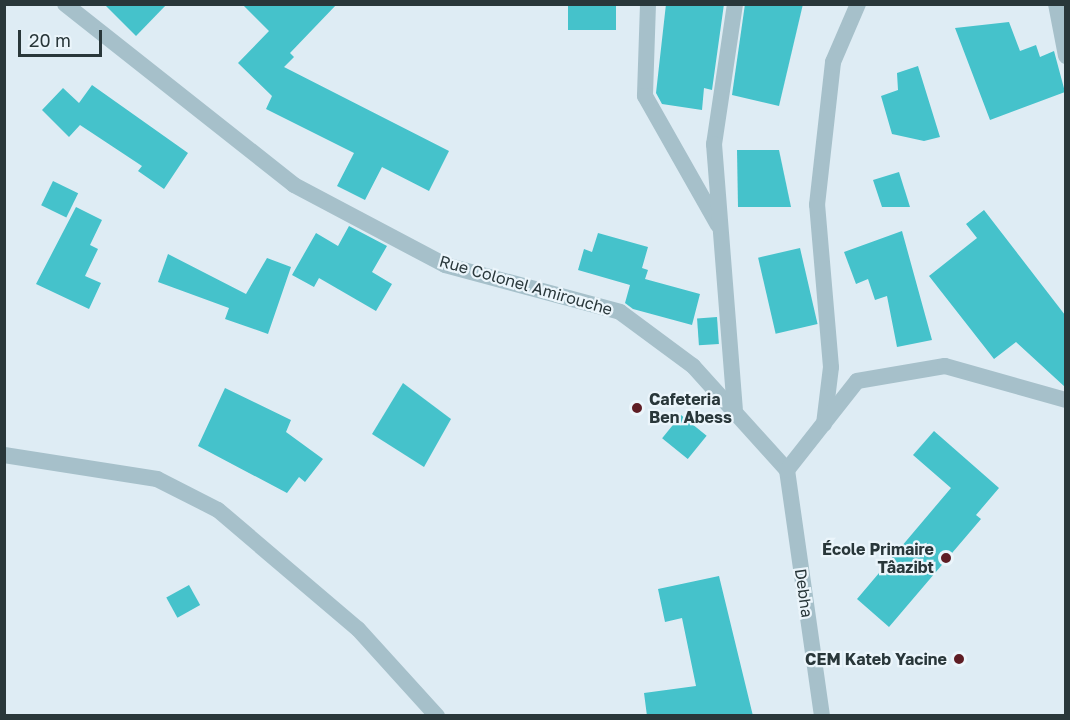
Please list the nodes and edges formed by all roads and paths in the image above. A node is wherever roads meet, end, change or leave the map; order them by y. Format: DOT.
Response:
graph roads {
  1 [pos="65,4"];
  2 [pos="648,4"];
  3 [pos="735,4"];
  4 [pos="858,4"];
  5 [pos="1056,4"];
  6 [pos="1065,56"];
  7 [pos="721,231"];
  8 [pos="1065,400"];
  9 [pos="735,408"];
  10 [pos="824,423"];
  11 [pos="4,455"];
  12 [pos="787,470"];
  13 [pos="437,716"];
  14 [pos="822,716"];
  1 -- 9 [label="street, Rue Colonel Amirouche"];
  2 -- 7 [label="street"];
  3 -- 7 [label="street"];
  4 -- 10 [label="street"];
  5 -- 6 [label="street"];
  7 -- 9 [label="street"];
  8 -- 10 [label="street"];
  9 -- 12 [label="street, Rue Colonel Amirouche"];
  10 -- 12 [label="street"];
  11 -- 13 [label="street"];
  12 -- 14 [label="street, Debha"];
}
